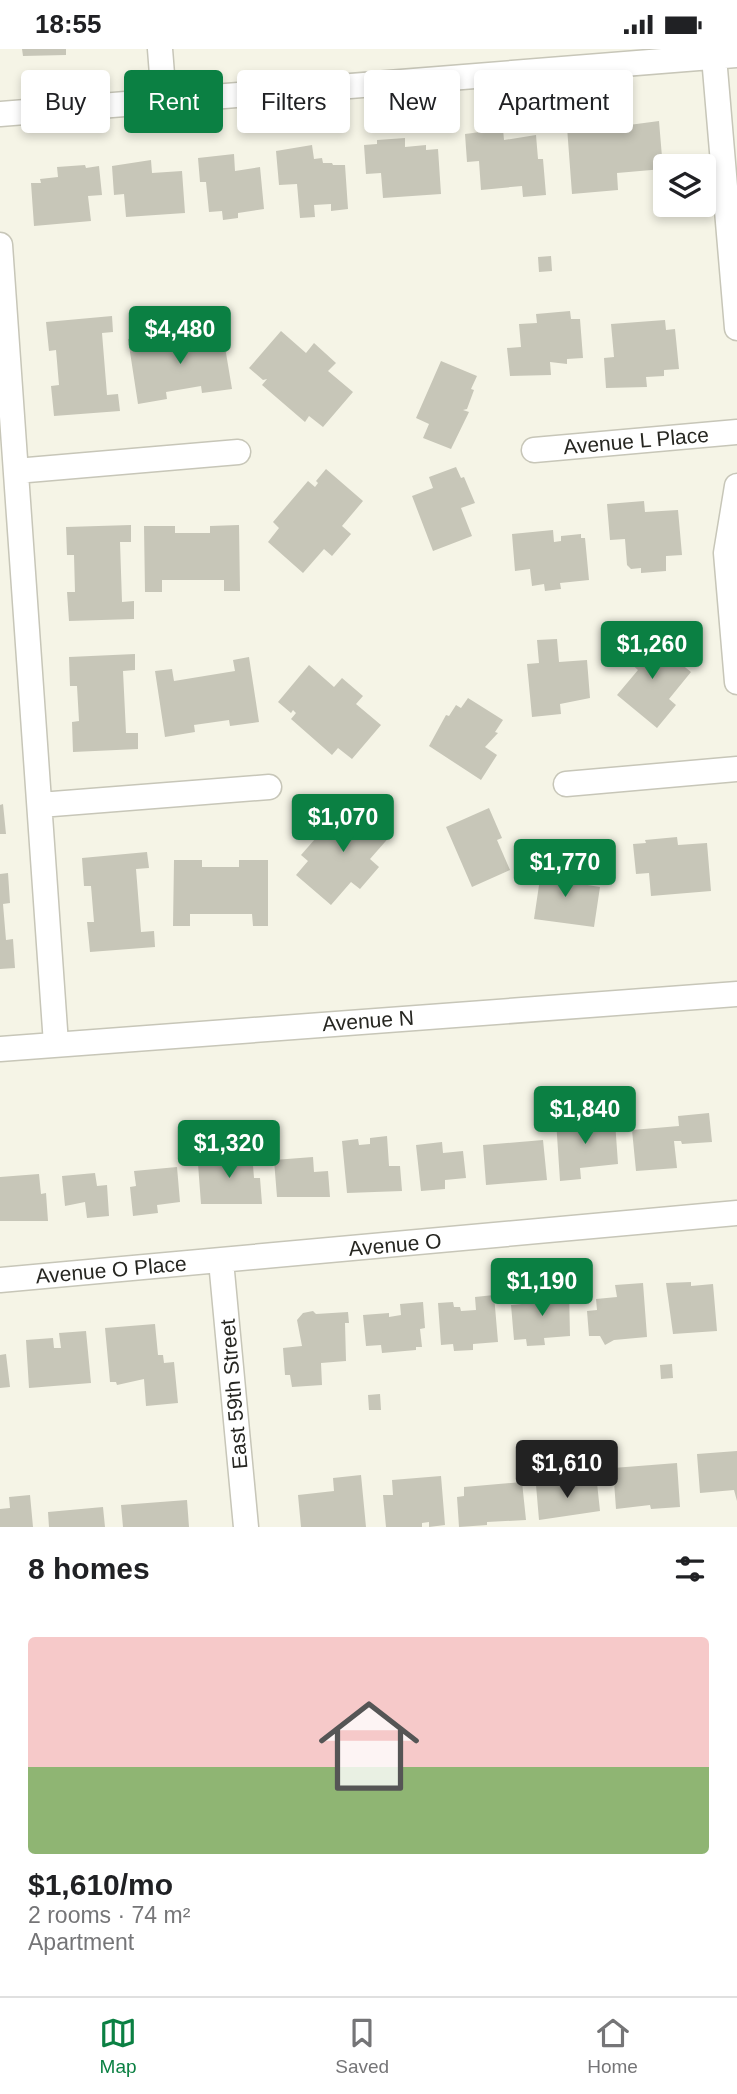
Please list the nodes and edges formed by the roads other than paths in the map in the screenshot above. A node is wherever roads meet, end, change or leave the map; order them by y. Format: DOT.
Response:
graph roads {
  1 [pos="160,49"];
  2 [pos="725,56"];
  3 [pos="162,70"];
  4 [pos="223,95"];
  5 [pos="124,103"];
  6 [pos="0,114"];
  7 [pos="0,245"];
  8 [pos="737,328"];
  9 [pos="737,432"];
  10 [pos="534,450"];
  11 [pos="237,452"];
  12 [pos="16,471"];
  13 [pos="737,486"];
  14 [pos="737,683"];
  15 [pos="737,769"];
  16 [pos="566,784"];
  17 [pos="269,787"];
  18 [pos="40,805"];
  19 [pos="737,994"];
  20 [pos="56,1044"];
  21 [pos="0,1049"];
  22 [pos="737,1213"];
  23 [pos="221,1261"];
  24 [pos="0,1280"];
  25 [pos="246,1527"];
  1 -- 3 [label="street"];
  2 -- 4 [label="street"];
  2 -- 8 [label="street"];
  5 -- 6 [label="street"];
  7 -- 12 [label="street"];
  9 -- 10 [label="street, Avenue L Place"];
  11 -- 12 [label="street"];
  12 -- 18 [label="street"];
  13 -- 14 [label="street"];
  15 -- 16 [label="street"];
  17 -- 18 [label="street"];
  18 -- 20 [label="street"];
  19 -- 20 [label="street, Avenue N"];
  20 -- 21 [label="street, Avenue N"];
  22 -- 23 [label="street, Avenue O"];
  23 -- 24 [label="street, Avenue O Place"];
  23 -- 25 [label="street, East 59th Street"];
}
